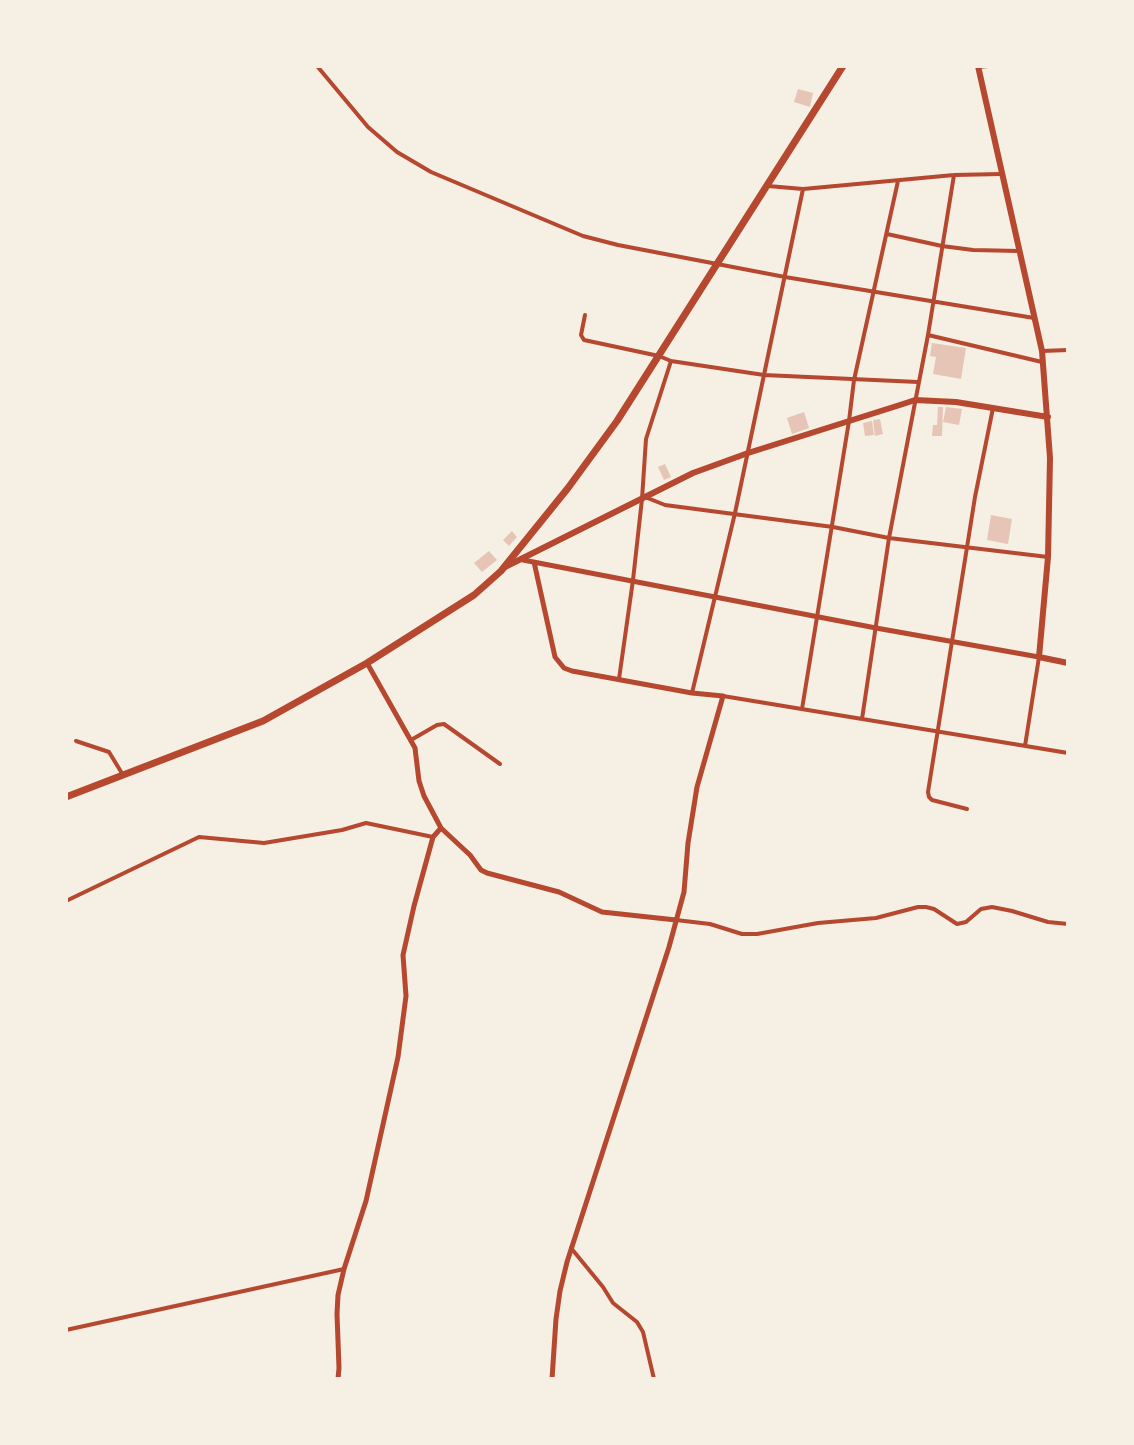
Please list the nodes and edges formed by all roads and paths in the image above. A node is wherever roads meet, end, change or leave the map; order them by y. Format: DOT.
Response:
graph roads {
  1 [pos="317,66"];
  2 [pos="843,66"];
  3 [pos="978,66"];
  4 [pos="988,66"];
  5 [pos="1001,174"];
  6 [pos="954,175"];
  7 [pos="898,181"];
  8 [pos="765,186"];
  9 [pos="803,189"];
  10 [pos="887,234"];
  11 [pos="942,246"];
  12 [pos="1019,251"];
  13 [pos="717,264"];
  14 [pos="785,277"];
  15 [pos="874,292"];
  16 [pos="932,302"];
  17 [pos="585,315"];
  18 [pos="1034,318"];
  19 [pos="928,335"];
  20 [pos="1068,350"];
  21 [pos="1042,351"];
  22 [pos="659,356"];
  23 [pos="671,361"];
  24 [pos="1043,362"];
  25 [pos="764,375"];
  26 [pos="854,380"];
  27 [pos="918,382"];
  28 [pos="915,400"];
  29 [pos="993,408"];
  30 [pos="1048,417"];
  31 [pos="849,421"];
  32 [pos="748,453"];
  33 [pos="644,498"];
  34 [pos="735,513"];
  35 [pos="833,527"];
  36 [pos="889,538"];
  37 [pos="968,547"];
  38 [pos="1048,557"];
  39 [pos="523,560"];
  40 [pos="534,562"];
  41 [pos="505,567"];
  42 [pos="633,580"];
  43 [pos="714,596"];
  44 [pos="819,616"];
  45 [pos="876,628"];
  46 [pos="953,642"];
  47 [pos="1039,657"];
  48 [pos="367,663"];
  49 [pos="1068,663"];
  50 [pos="619,679"];
  51 [pos="692,693"];
  52 [pos="723,696"];
  53 [pos="802,709"];
  54 [pos="862,719"];
  55 [pos="938,731"];
  56 [pos="411,740"];
  57 [pos="76,741"];
  58 [pos="1025,747"];
  59 [pos="1068,753"];
  60 [pos="500,764"];
  61 [pos="123,775"];
  62 [pos="66,797"];
  63 [pos="967,809"];
  64 [pos="441,828"];
  65 [pos="433,837"];
  66 [pos="66,901"];
  67 [pos="676,923"];
  68 [pos="1068,924"];
  69 [pos="571,1248"];
  70 [pos="344,1269"];
  71 [pos="66,1330"];
  72 [pos="338,1379"];
  73 [pos="552,1379"];
  74 [pos="654,1379"];
  1 -- 13 [label="street"];
  2 -- 8 [label="highway"];
  3 -- 4 [label="street"];
  3 -- 5 [label="main road"];
  5 -- 6 [label="street"];
  5 -- 12 [label="main road"];
  6 -- 7 [label="street"];
  6 -- 11 [label="street"];
  7 -- 9 [label="street"];
  7 -- 10 [label="street"];
  8 -- 9 [label="street"];
  8 -- 13 [label="highway"];
  9 -- 14 [label="street"];
  10 -- 11 [label="street"];
  10 -- 15 [label="street"];
  11 -- 12 [label="street"];
  11 -- 16 [label="street"];
  12 -- 18 [label="main road"];
  13 -- 14 [label="street"];
  13 -- 22 [label="highway"];
  14 -- 15 [label="street"];
  14 -- 25 [label="street"];
  15 -- 16 [label="street"];
  15 -- 26 [label="street"];
  16 -- 18 [label="street"];
  16 -- 19 [label="street"];
  17 -- 22 [label="street"];
  18 -- 21 [label="main road"];
  19 -- 24 [label="street"];
  19 -- 27 [label="street"];
  20 -- 21 [label="street"];
  21 -- 24 [label="main road"];
  22 -- 23 [label="street"];
  22 -- 41 [label="highway"];
  23 -- 25 [label="street"];
  23 -- 33 [label="street"];
  24 -- 30 [label="main road"];
  25 -- 26 [label="street"];
  25 -- 32 [label="street"];
  26 -- 27 [label="street"];
  26 -- 31 [label="street"];
  27 -- 28 [label="street"];
  28 -- 29 [label="main road"];
  28 -- 31 [label="main road"];
  28 -- 36 [label="street"];
  29 -- 30 [label="main road"];
  29 -- 37 [label="street"];
  30 -- 38 [label="main road"];
  31 -- 32 [label="main road"];
  31 -- 35 [label="street"];
  32 -- 33 [label="main road"];
  32 -- 34 [label="street"];
  33 -- 34 [label="street"];
  33 -- 39 [label="main road"];
  33 -- 42 [label="street"];
  34 -- 35 [label="street"];
  34 -- 43 [label="street"];
  35 -- 36 [label="street"];
  35 -- 44 [label="street"];
  36 -- 37 [label="street"];
  36 -- 45 [label="street"];
  37 -- 38 [label="street"];
  37 -- 46 [label="street"];
  38 -- 47 [label="main road"];
  39 -- 40 [label="street"];
  39 -- 41 [label="main road"];
  40 -- 42 [label="street"];
  40 -- 50 [label="street"];
  41 -- 48 [label="highway"];
  42 -- 43 [label="street"];
  42 -- 50 [label="street"];
  43 -- 44 [label="street"];
  43 -- 51 [label="street"];
  44 -- 45 [label="street"];
  44 -- 53 [label="street"];
  45 -- 46 [label="street"];
  45 -- 54 [label="street"];
  46 -- 47 [label="street"];
  46 -- 55 [label="street"];
  47 -- 49 [label="main road"];
  47 -- 58 [label="street"];
  48 -- 56 [label="street"];
  48 -- 61 [label="highway"];
  50 -- 51 [label="street"];
  51 -- 52 [label="street"];
  52 -- 53 [label="street"];
  52 -- 67 [label="street"];
  53 -- 54 [label="street"];
  54 -- 55 [label="street"];
  55 -- 58 [label="street"];
  55 -- 63 [label="street"];
  56 -- 60 [label="street"];
  56 -- 64 [label="street"];
  57 -- 61 [label="street"];
  58 -- 59 [label="street"];
  61 -- 62 [label="highway"];
  64 -- 65 [label="street"];
  64 -- 67 [label="street"];
  65 -- 66 [label="street"];
  65 -- 70 [label="street"];
  67 -- 68 [label="street"];
  67 -- 69 [label="street"];
  69 -- 73 [label="street"];
  69 -- 74 [label="street"];
  70 -- 71 [label="street"];
  70 -- 72 [label="street"];
}
